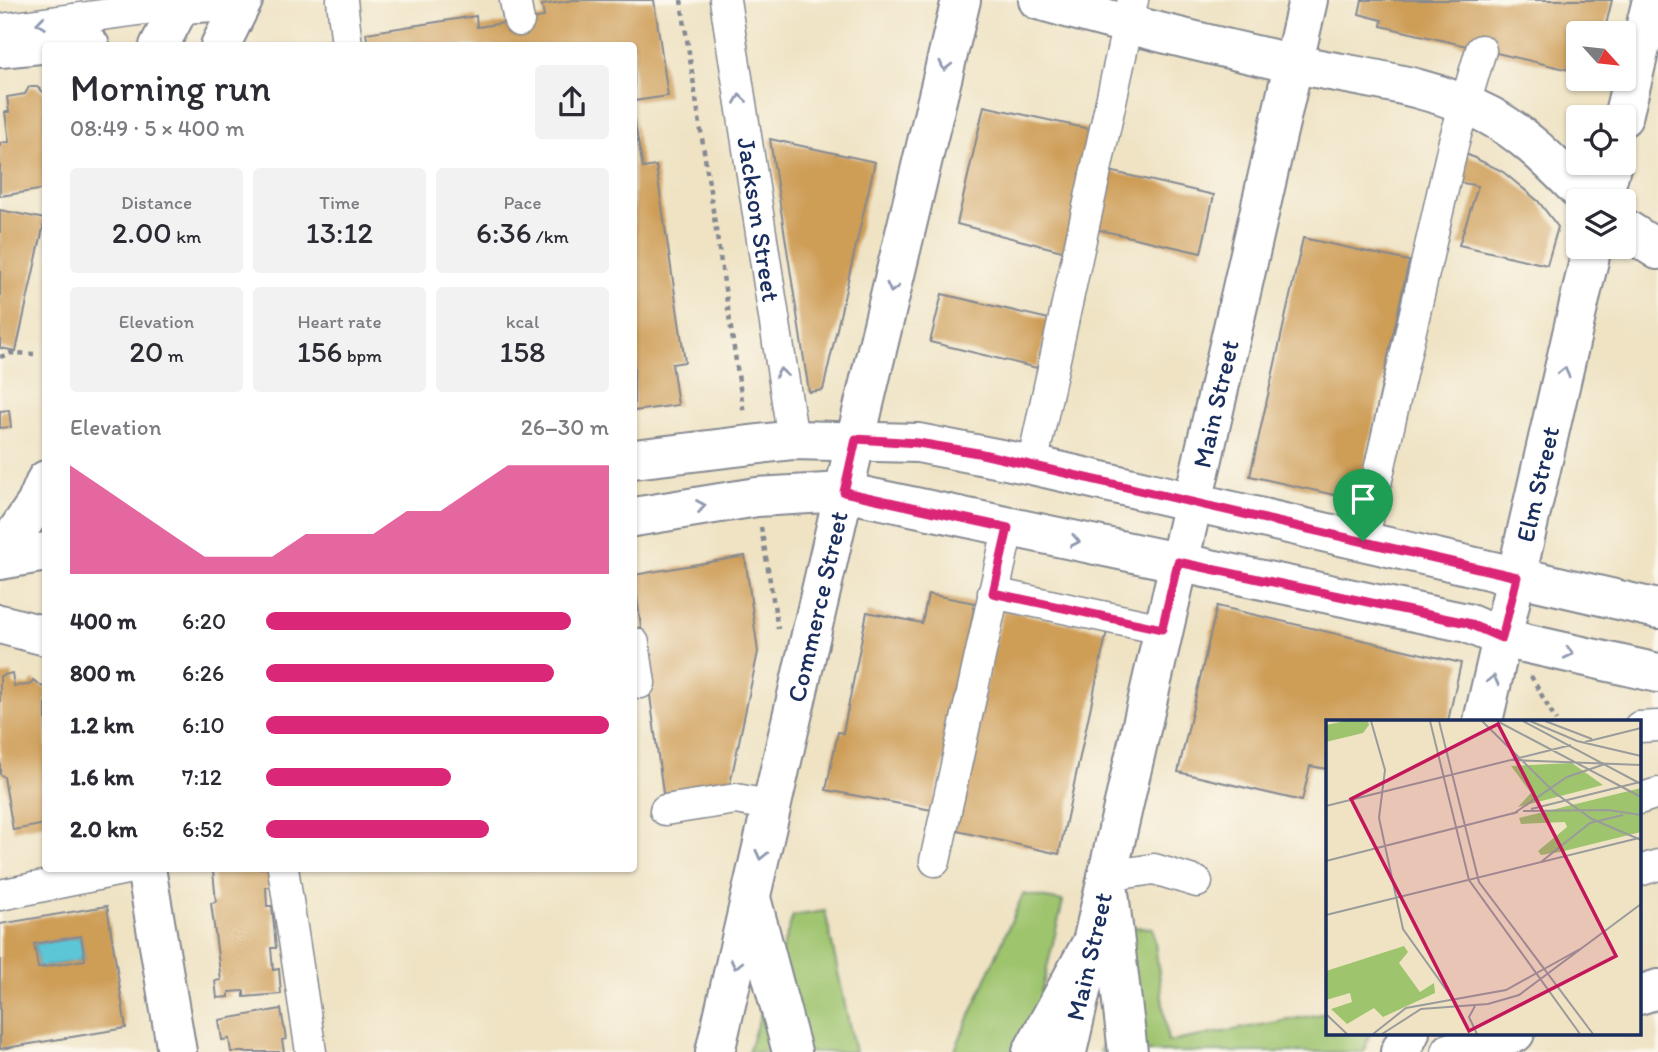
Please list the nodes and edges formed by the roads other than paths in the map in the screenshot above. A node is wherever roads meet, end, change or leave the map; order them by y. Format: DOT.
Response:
graph roads {
  1 [pos="243,0"];
  2 [pos="342,0"];
  3 [pos="725,0"];
  4 [pos="961,0"];
  5 [pos="1038,0"];
  6 [pos="1308,0"];
  7 [pos="1652,0"];
  8 [pos="182,2"];
  9 [pos="1130,12"];
  10 [pos="0,29"];
  11 [pos="60,42"];
  12 [pos="83,42"];
  13 [pos="161,42"];
  14 [pos="222,42"];
  15 [pos="347,42"];
  16 [pos="42,44"];
  17 [pos="0,48"];
  18 [pos="1481,50"];
  19 [pos="1293,63"];
  20 [pos="1466,104"];
  21 [pos="1626,105"];
  22 [pos="1578,189"];
  23 [pos="1636,236"];
  24 [pos="1658,250"];
  25 [pos="1589,259"];
  26 [pos="856,439"];
  27 [pos="793,440"];
  28 [pos="637,459"];
  29 [pos="1032,465"];
  30 [pos="42,490"];
  31 [pos="844,492"];
  32 [pos="1191,502"];
  33 [pos="637,517"];
  34 [pos="1008,528"];
  35 [pos="1363,541"];
  36 [pos="42,553"];
  37 [pos="0,558"];
  38 [pos="1178,562"];
  39 [pos="1517,577"];
  40 [pos="993,593"];
  41 [pos="1658,608"];
  42 [pos="42,612"];
  43 [pos="0,619"];
  44 [pos="0,624"];
  45 [pos="1162,629"];
  46 [pos="42,635"];
  47 [pos="1502,638"];
  48 [pos="637,663"];
  49 [pos="1658,673"];
  50 [pos="640,683"];
  51 [pos="1483,720"];
  52 [pos="1658,726"];
  53 [pos="1640,727"];
  54 [pos="1658,793"];
  55 [pos="1640,799"];
  56 [pos="773,806"];
  57 [pos="665,810"];
  58 [pos="935,861"];
  59 [pos="1658,865"];
  60 [pos="1640,871"];
  61 [pos="112,872"];
  62 [pos="147,872"];
  63 [pos="284,872"];
  64 [pos="1107,876"];
  65 [pos="1197,882"];
  66 [pos="0,895"];
  67 [pos="751,898"];
  68 [pos="1091,944"];
  69 [pos="1658,989"];
  70 [pos="1640,995"];
  71 [pos="1410,1034"];
  72 [pos="1411,1034"];
  73 [pos="1512,1034"];
  74 [pos="177,1052"];
  75 [pos="311,1052"];
  76 [pos="715,1052"];
  77 [pos="792,1052"];
  78 [pos="1031,1052"];
  79 [pos="1067,1052"];
  80 [pos="1128,1052"];
  81 [pos="1400,1052"];
  82 [pos="1408,1052"];
  83 [pos="1451,1052"];
  1 -- 8 [label="main road"];
  1 -- 14 [label="main road"];
  2 -- 15 [label="street"];
  27 -- 3 [label="street, Jackson Street, one-way"];
  4 -- 26 [label="main road, Commerce Street, one-way"];
  5 -- 9 [label="main road"];
  6 -- 19 [label="main road, Main Street"];
  7 -- 21 [label="main road"];
  8 -- 10 [label="street, one-way"];
  8 -- 13 [label="main road"];
  9 -- 19 [label="main road"];
  9 -- 29 [label="street"];
  11 -- 12 [label="main road"];
  16 -- 17 [label="main road"];
  18 -- 20 [label="street"];
  19 -- 20 [label="main road"];
  19 -- 32 [label="main road, Main Street"];
  20 -- 22 [label="main road"];
  20 -- 35 [label="street"];
  23 -- 24 [label="main road"];
  39 -- 25 [label="main road, Elm Street, one-way"];
  26 -- 27 [label="main road"];
  26 -- 29 [label="main road"];
  26 -- 31 [label="main road, Commerce Street"];
  27 -- 28 [label="main road"];
  29 -- 32 [label="main road"];
  30 -- 37 [label="main road"];
  33 -- 31 [label="main road, one-way"];
  31 -- 34 [label="main road"];
  31 -- 56 [label="main road, Commerce Street"];
  32 -- 35 [label="main road"];
  32 -- 38 [label="main road, Main Street"];
  34 -- 38 [label="main road, one-way"];
  34 -- 40 [label="street"];
  35 -- 39 [label="main road"];
  36 -- 37 [label="main road"];
  38 -- 45 [label="main road, Main Street"];
  38 -- 47 [label="main road"];
  39 -- 41 [label="main road"];
  39 -- 47 [label="main road, Elm Street"];
  40 -- 45 [label="street"];
  40 -- 58 [label="street"];
  42 -- 43 [label="main road"];
  44 -- 46 [label="main road"];
  45 -- 64 [label="main road, Main Street"];
  47 -- 49 [label="main road, one-way"];
  51 -- 47 [label="main road, Elm Street, one-way"];
  48 -- 50 [label="street"];
  52 -- 53 [label="street"];
  54 -- 55 [label="street"];
  56 -- 57 [label="street"];
  56 -- 67 [label="main road, Commerce Street, one-way"];
  59 -- 60 [label="street"];
  61 -- 66 [label="street"];
  62 -- 74 [label="main road"];
  63 -- 75 [label="street"];
  64 -- 65 [label="street"];
  64 -- 68 [label="main road, Main Street"];
  64 -- 80 [label="main road"];
  67 -- 76 [label="main road, Commerce Street, one-way"];
  67 -- 77 [label="main road"];
  68 -- 78 [label="main road"];
  68 -- 79 [label="main road, Main Street"];
  69 -- 70 [label="main road"];
  71 -- 81 [label="main road"];
  72 -- 82 [label="main road"];
  73 -- 83 [label="main road"];
}
